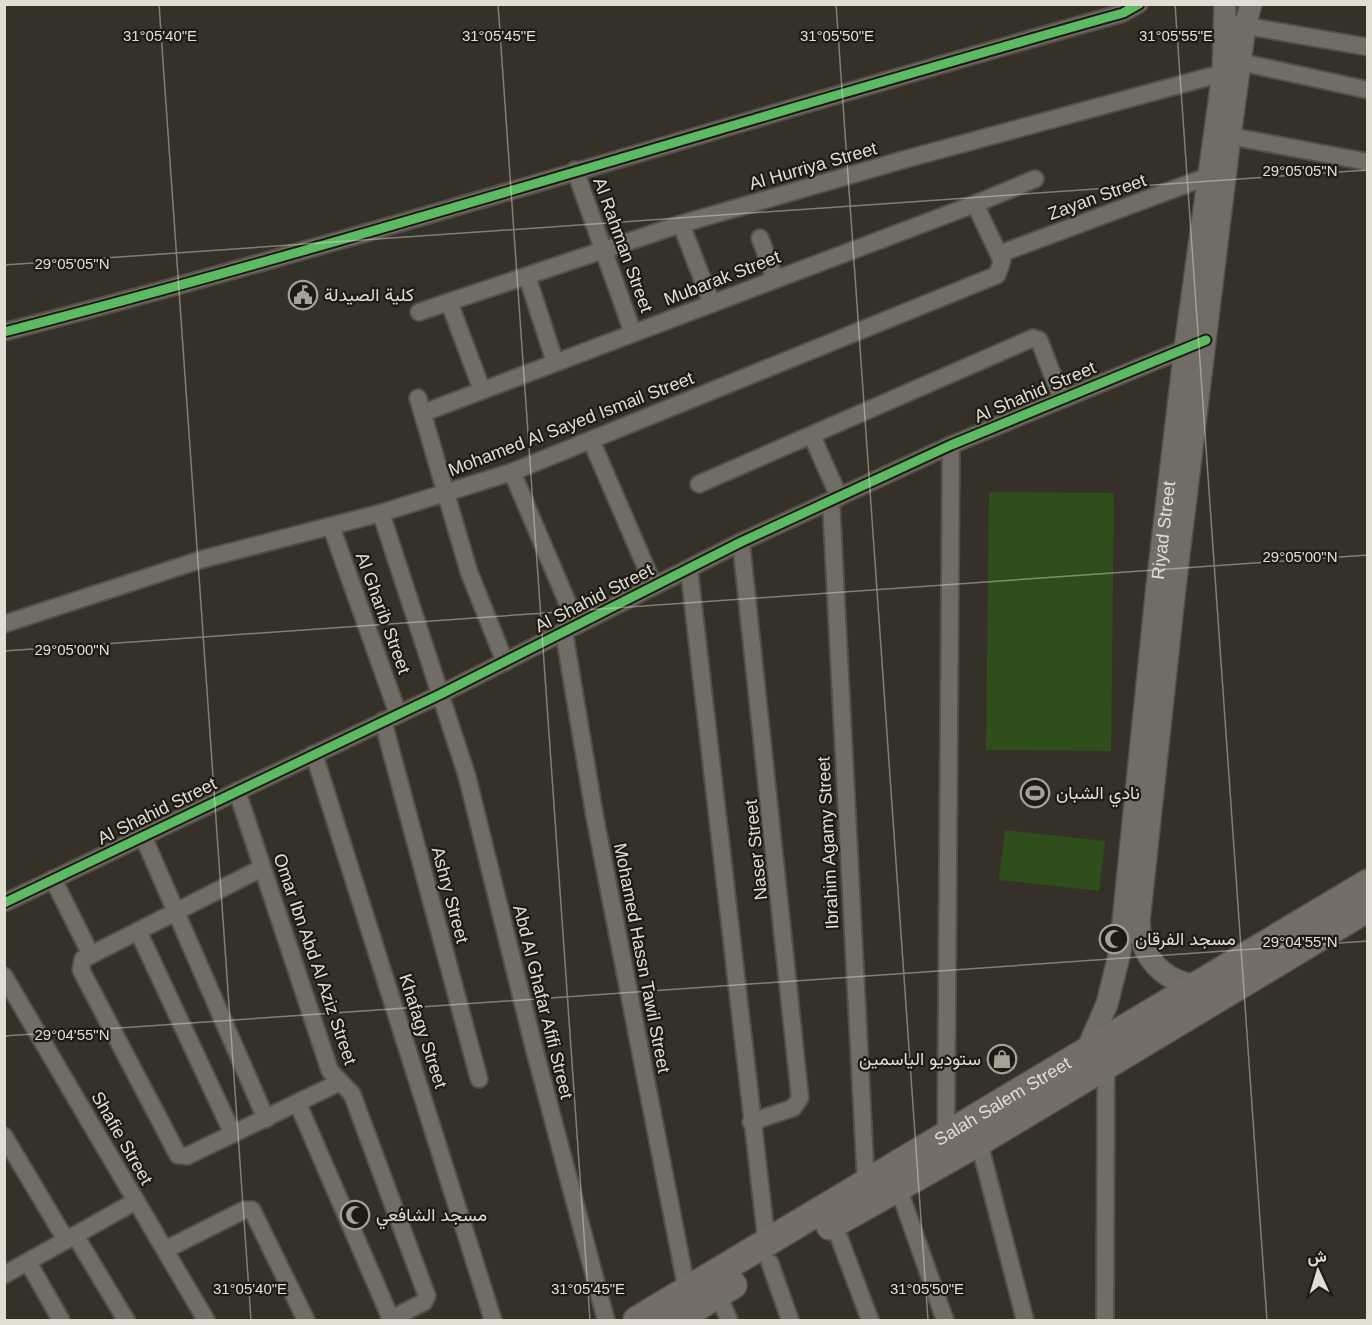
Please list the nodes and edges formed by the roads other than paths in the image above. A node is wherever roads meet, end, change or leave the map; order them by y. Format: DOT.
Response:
graph roads {
  1 [pos="1139,4"];
  2 [pos="1251,4"];
  3 [pos="1232,18"];
  4 [pos="1368,47"];
  5 [pos="1231,68"];
  6 [pos="1368,90"];
  7 [pos="1222,135"];
  8 [pos="1368,162"];
  9 [pos="575,170"];
  10 [pos="1209,176"];
  11 [pos="1035,179"];
  12 [pos="975,204"];
  13 [pos="681,224"];
  14 [pos="760,238"];
  15 [pos="602,250"];
  16 [pos="999,254"];
  17 [pos="527,276"];
  18 [pos="775,279"];
  19 [pos="449,302"];
  20 [pos="712,304"];
  21 [pos="419,312"];
  22 [pos="4,332"];
  23 [pos="633,333"];
  24 [pos="1206,340"];
  25 [pos="1185,348"];
  26 [pos="555,362"];
  27 [pos="482,390"];
  28 [pos="1062,399"];
  29 [pos="812,436"];
  30 [pos="591,440"];
  31 [pos="951,445"];
  32 [pos="512,472"];
  33 [pos="699,484"];
  34 [pos="448,492"];
  35 [pos="835,499"];
  36 [pos="381,513"];
  37 [pos="331,526"];
  38 [pos="741,542"];
  39 [pos="689,569"];
  40 [pos="654,586"];
  41 [pos="1166,586"];
  42 [pos="4,624"];
  43 [pos="570,629"];
  44 [pos="505,662"];
  45 [pos="441,694"];
  46 [pos="391,718"];
  47 [pos="314,754"];
  48 [pos="237,791"];
  49 [pos="143,836"];
  50 [pos="1139,837"];
  51 [pos="262,868"];
  52 [pos="53,879"];
  53 [pos="1368,883"];
  54 [pos="4,903"];
  55 [pos="1368,908"];
  56 [pos="177,912"];
  57 [pos="138,932"];
  58 [pos="92,955"];
  59 [pos="4,976"];
  60 [pos="1196,985"];
  61 [pos="1096,1058"];
  62 [pos="479,1079"];
  63 [pos="340,1082"];
  64 [pos="298,1104"];
  65 [pos="266,1119"];
  66 [pos="752,1122"];
  67 [pos="233,1134"];
  68 [pos="946,1135"];
  69 [pos="4,1136"];
  70 [pos="979,1142"];
  71 [pos="866,1184"];
  72 [pos="898,1187"];
  73 [pos="136,1201"];
  74 [pos="834,1224"];
  75 [pos="71,1238"];
  76 [pos="165,1250"];
  77 [pos="768,1254"];
  78 [pos="28,1262"];
  79 [pos="4,1275"];
  80 [pos="687,1291"];
  81 [pos="718,1294"];
  82 [pos="398,1318"];
  83 [pos="61,1320"];
  84 [pos="126,1320"];
  85 [pos="206,1320"];
  86 [pos="306,1320"];
  87 [pos="494,1320"];
  88 [pos="606,1320"];
  89 [pos="637,1320"];
  90 [pos="675,1320"];
  91 [pos="729,1320"];
  92 [pos="790,1320"];
  93 [pos="870,1320"];
  94 [pos="945,1320"];
  95 [pos="1025,1320"];
  96 [pos="1105,1320"];
  1 -- 9 [label="street"];
  2 -- 3 [label="street, Riyad Street"];
  3 -- 4 [label="street"];
  3 -- 5 [label="street, Riyad Street"];
  5 -- 6 [label="street"];
  5 -- 7 [label="street, Riyad Street"];
  5 -- 13 [label="street, Al Hurriya Street"];
  7 -- 8 [label="street"];
  7 -- 10 [label="street, Riyad Street"];
  7 -- 24 [label="street, Riyad Street"];
  9 -- 15 [label="street, Al Rahman Street"];
  9 -- 22 [label="street"];
  10 -- 16 [label="street, Zayan Street"];
  10 -- 25 [label="street, Riyad Street"];
  11 -- 12 [label="street, Mubarak Street"];
  12 -- 16 [label="street"];
  12 -- 18 [label="street, Mubarak Street"];
  13 -- 15 [label="street, Al Hurriya Street"];
  13 -- 20 [label="street"];
  14 -- 18 [label="street"];
  15 -- 17 [label="street, Al Hurriya Street"];
  15 -- 23 [label="street, Al Rahman Street"];
  16 -- 30 [label="street, Mohamed Al Sayed Ismail Street"];
  17 -- 19 [label="street, Al Hurriya Street"];
  17 -- 26 [label="street"];
  18 -- 20 [label="street, Mubarak Street"];
  19 -- 21 [label="street, Al Hurriya Street"];
  19 -- 27 [label="street"];
  20 -- 23 [label="street, Mubarak Street"];
  23 -- 26 [label="street, Mubarak Street"];
  24 -- 25 [label="street, Al Shahid Street"];
  24 -- 41 [label="street, Riyad Street"];
  25 -- 28 [label="street, Al Shahid Street"];
  25 -- 41 [label="street, Riyad Street"];
  26 -- 27 [label="street, Mubarak Street"];
  27 -- 34 [label="street, Mubarak Street"];
  28 -- 29 [label="street"];
  28 -- 31 [label="street, Al Shahid Street"];
  29 -- 33 [label="street"];
  29 -- 35 [label="street"];
  30 -- 32 [label="street, Mohamed Al Sayed Ismail Street"];
  30 -- 40 [label="street"];
  31 -- 35 [label="street, Al Shahid Street"];
  31 -- 68 [label="street"];
  32 -- 34 [label="street, Mohamed Al Sayed Ismail Street"];
  32 -- 43 [label="street, Mohamed Hassn Tawil Street"];
  34 -- 36 [label="street, Mohamed Al Sayed Ismail Street"];
  34 -- 44 [label="street"];
  35 -- 38 [label="street, Al Shahid Street"];
  35 -- 71 [label="street, Ibrahim Agamy Street"];
  36 -- 37 [label="street, Mohamed Al Sayed Ismail Street"];
  36 -- 45 [label="street, Abd Al Ghafar Afifi Street"];
  37 -- 42 [label="street, Mohamed Al Sayed Ismail Street"];
  37 -- 46 [label="street, Al Gharib Street"];
  38 -- 39 [label="street, Al Shahid Street"];
  38 -- 66 [label="street, Naser Street"];
  39 -- 40 [label="street, Al Shahid Street"];
  39 -- 66 [label="street"];
  40 -- 43 [label="street, Al Shahid Street"];
  41 -- 50 [label="street, Riyad Street"];
  43 -- 44 [label="street, Al Shahid Street"];
  43 -- 80 [label="street, Mohamed Hassn Tawil Street"];
  44 -- 45 [label="street, Al Shahid Street"];
  45 -- 46 [label="street, Al Shahid Street"];
  45 -- 88 [label="street, Abd Al Ghafar Afifi Street"];
  46 -- 47 [label="street, Al Shahid Street"];
  46 -- 62 [label="street, Ashry Street"];
  47 -- 48 [label="street, Al Shahid Street"];
  47 -- 87 [label="street, Khafagy Street"];
  48 -- 49 [label="street, Al Shahid Street"];
  48 -- 51 [label="street, Omar Ibn Abd Al Aziz Street"];
  49 -- 52 [label="street, Al Shahid Street"];
  49 -- 56 [label="street"];
  50 -- 60 [label="street, Riyad Street"];
  50 -- 61 [label="street, Riyad Street"];
  51 -- 56 [label="street"];
  51 -- 63 [label="street, Omar Ibn Abd Al Aziz Street"];
  52 -- 54 [label="street, Al Shahid Street"];
  52 -- 58 [label="street"];
  53 -- 60 [label="main road, Salah Salem Street"];
  55 -- 61 [label="main road, Salah Salem Street"];
  56 -- 57 [label="street"];
  56 -- 65 [label="street"];
  57 -- 58 [label="street"];
  57 -- 67 [label="street"];
  58 -- 67 [label="street"];
  59 -- 73 [label="street, Shafie Street"];
  60 -- 61 [label="main road, Salah Salem Street"];
  61 -- 68 [label="main road, Salah Salem Street"];
  61 -- 70 [label="main road, Salah Salem Street"];
  61 -- 96 [label="street"];
  63 -- 64 [label="street"];
  63 -- 82 [label="street, Omar Ibn Abd Al Aziz Street"];
  64 -- 65 [label="street"];
  64 -- 82 [label="street"];
  65 -- 67 [label="street"];
  66 -- 77 [label="street"];
  68 -- 71 [label="main road, Salah Salem Street"];
  69 -- 75 [label="street"];
  70 -- 72 [label="main road, Salah Salem Street"];
  70 -- 95 [label="street"];
  71 -- 77 [label="main road, Salah Salem Street"];
  72 -- 74 [label="main road, Salah Salem Street"];
  72 -- 94 [label="street"];
  73 -- 75 [label="street"];
  73 -- 76 [label="street, Shafie Street"];
  74 -- 77 [label="main road, Salah Salem Street"];
  74 -- 93 [label="street"];
  75 -- 78 [label="street"];
  75 -- 84 [label="street"];
  76 -- 85 [label="street, Shafie Street"];
  76 -- 86 [label="street"];
  77 -- 80 [label="main road, Salah Salem Street"];
  77 -- 81 [label="main road, Salah Salem Street"];
  77 -- 92 [label="street"];
  78 -- 79 [label="street"];
  78 -- 83 [label="street"];
  80 -- 89 [label="main road, Salah Salem Street"];
  81 -- 90 [label="main road, Salah Salem Street"];
  81 -- 91 [label="street"];
}
